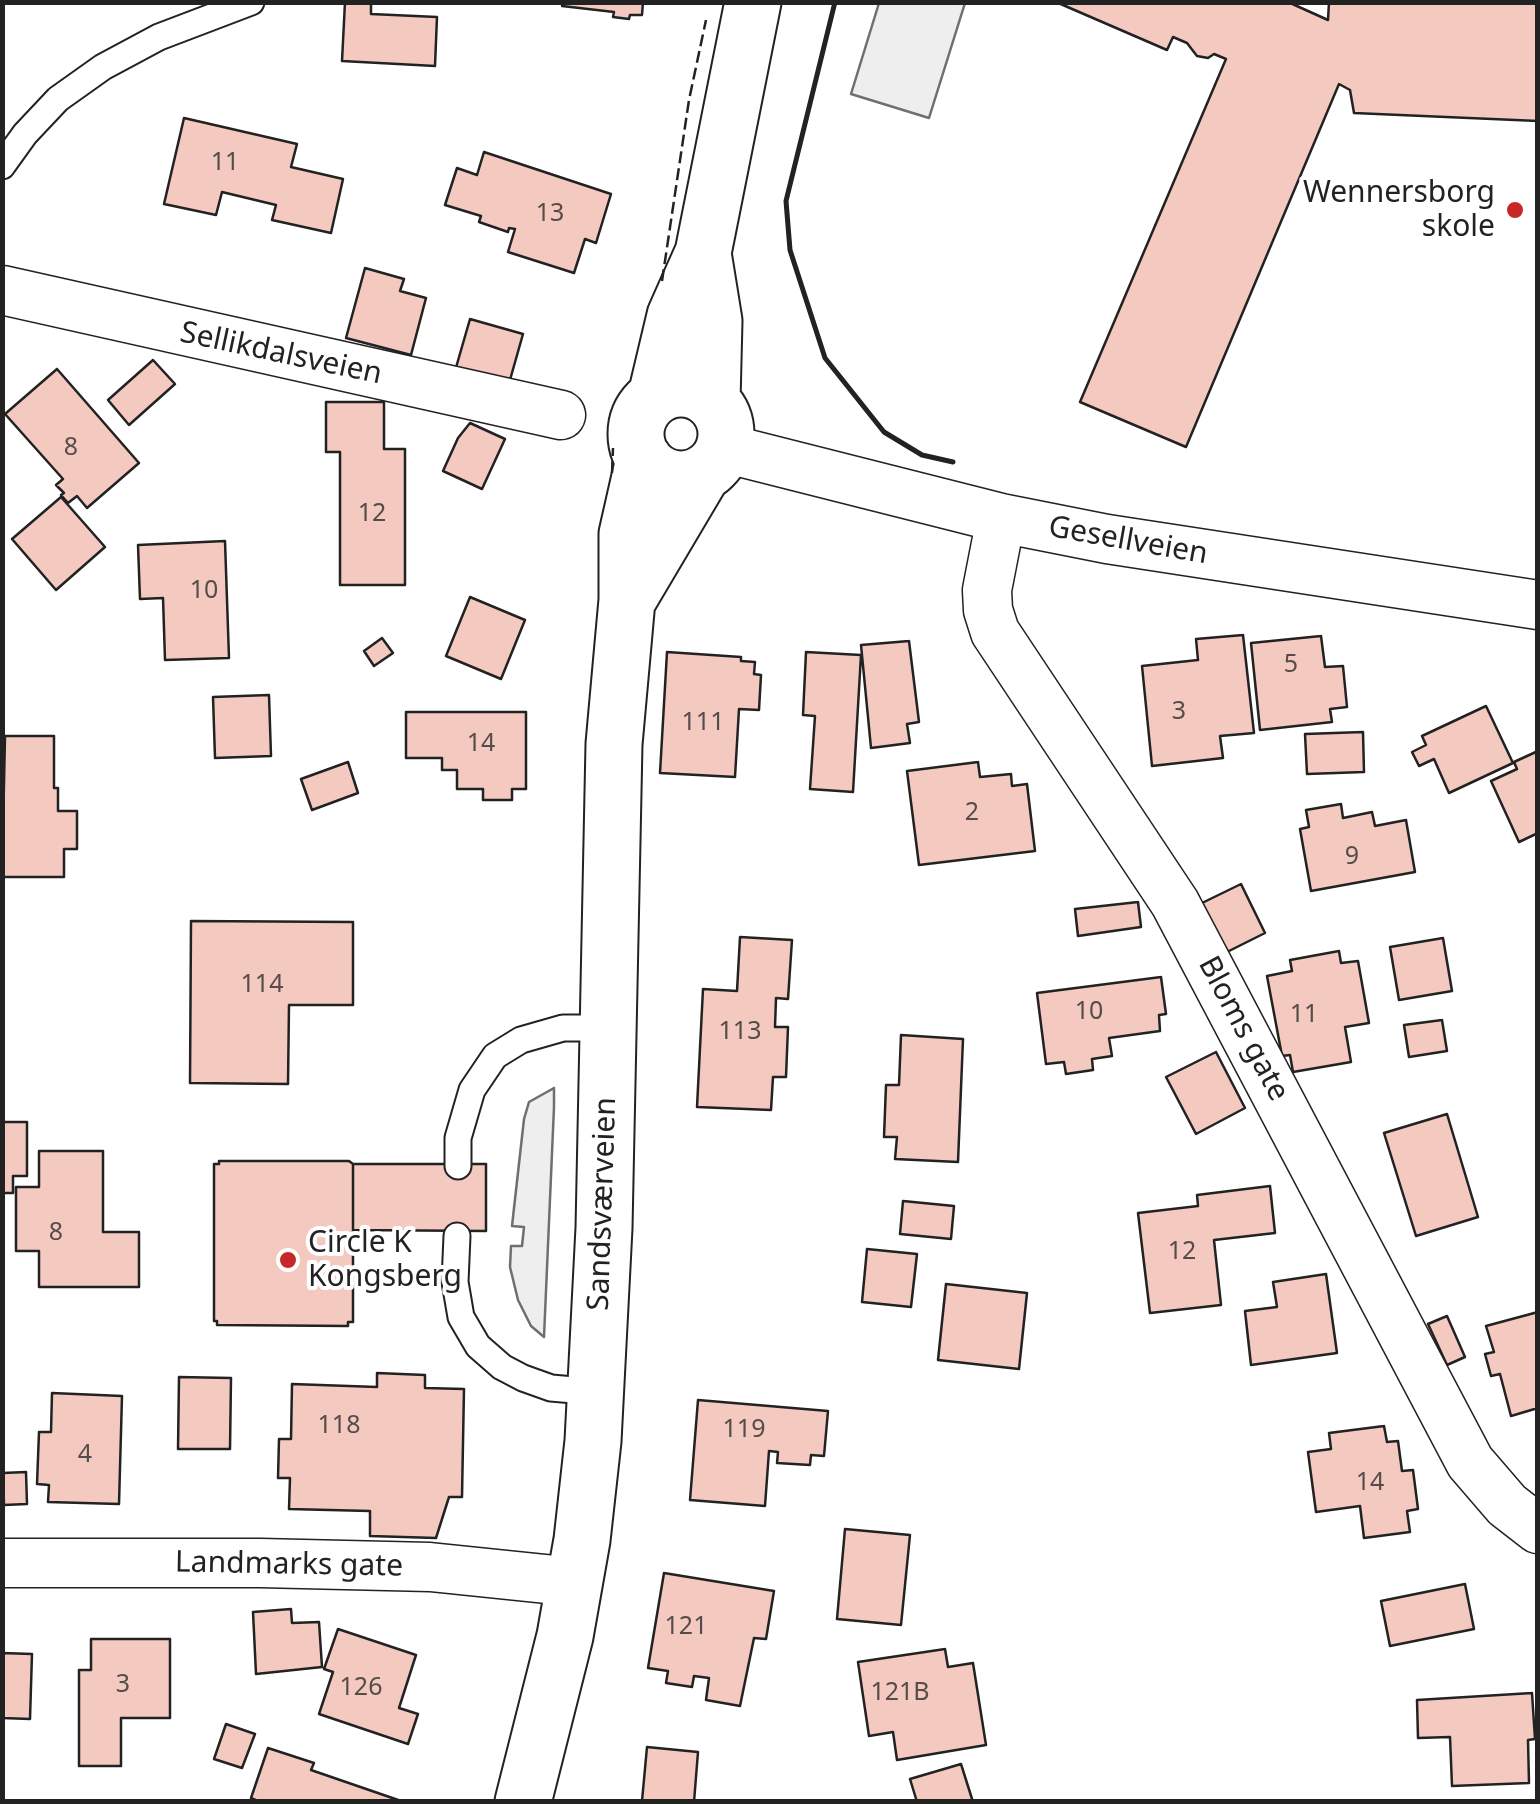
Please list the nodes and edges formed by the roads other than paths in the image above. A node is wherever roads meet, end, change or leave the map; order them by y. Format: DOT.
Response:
graph roads {
  1 [pos="251,2"];
  2 [pos="753,2"];
  3 [pos="2,166"];
  4 [pos="703,253"];
  5 [pos="2,290"];
  6 [pos="656,396"];
  7 [pos="561,415"];
  8 [pos="713,441"];
  9 [pos="644,459"];
  10 [pos="1001,518"];
  11 [pos="627,600"];
  12 [pos="1538,605"];
  13 [pos="608,1028"];
  14 [pos="458,1166"];
  15 [pos="456,1236"];
  16 [pos="596,1392"];
  17 [pos="1538,1529"];
  18 [pos="2,1562"];
  19 [pos="575,1582"];
  20 [pos="523,1802"];
  1 -- 3 [label="lane"];
  2 -- 4 [label="street, Sandsværveien"];
  4 -- 6 [label="street, Sandsværveien"];
  4 -- 8 [label="street, Sandsværveien"];
  5 -- 7 [label="street, Sellikdalsveien"];
  6 -- 8 [label="street"];
  6 -- 9 [label="street"];
  8 -- 9 [label="street"];
  8 -- 10 [label="street, Gesellveien"];
  8 -- 11 [label="street, Sandsværveien"];
  9 -- 11 [label="street, Sandsværveien"];
  10 -- 12 [label="street, Gesellveien"];
  10 -- 17 [label="street, Bloms gate"];
  11 -- 13 [label="street, Sandsværveien"];
  13 -- 14 [label="lane"];
  13 -- 16 [label="street, Sandsværveien"];
  15 -- 16 [label="lane"];
  16 -- 19 [label="street, Sandsværveien"];
  18 -- 19 [label="street, Landmarks gate"];
  19 -- 20 [label="street, Sandsværveien"];
}
